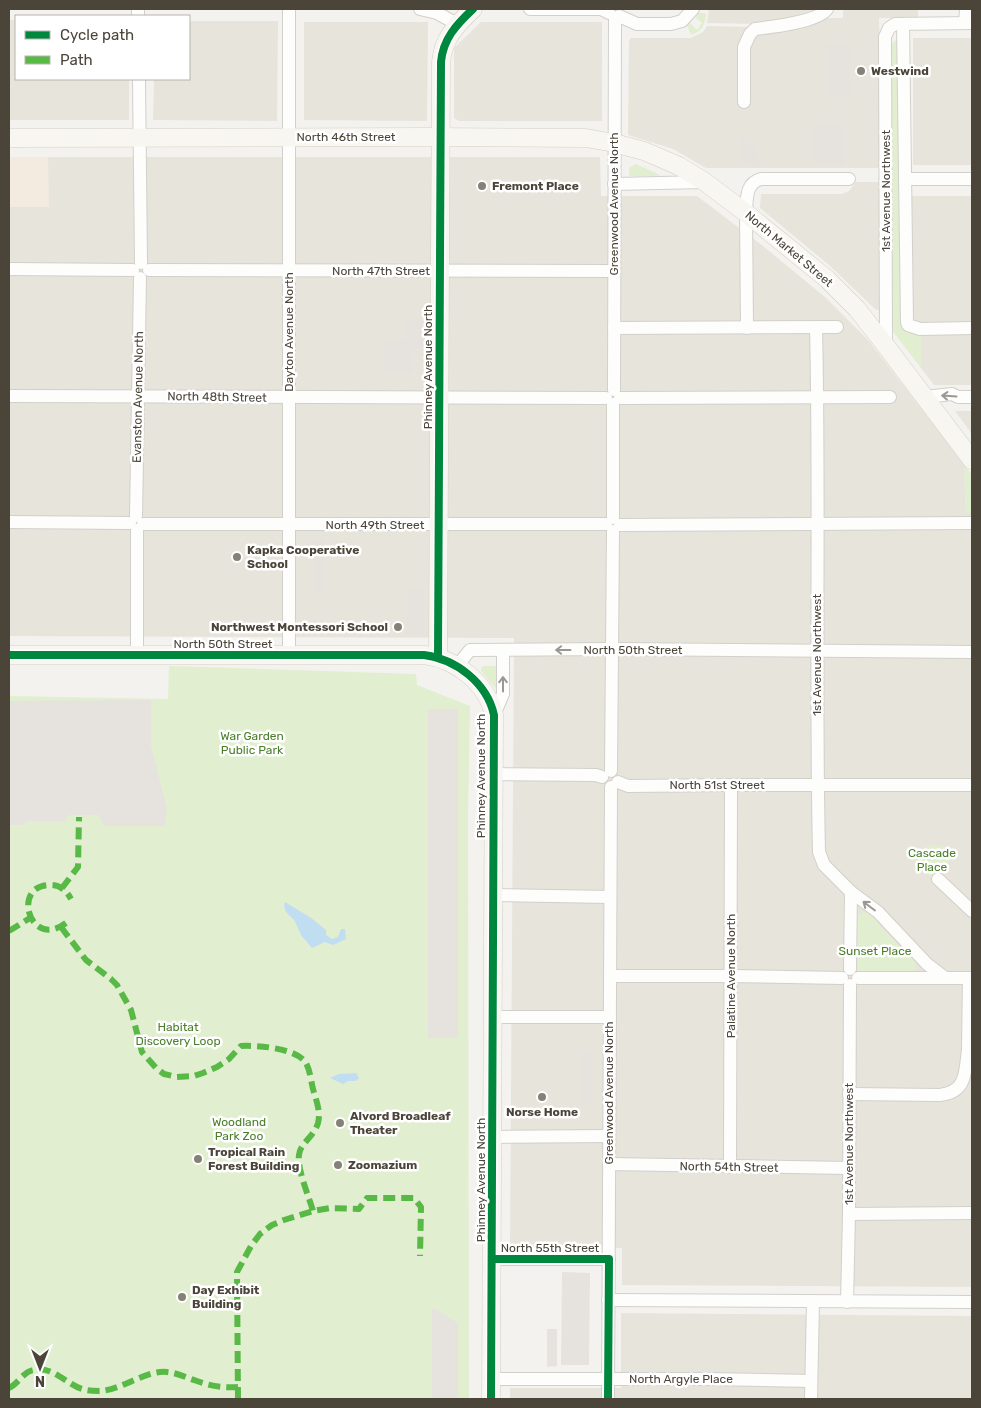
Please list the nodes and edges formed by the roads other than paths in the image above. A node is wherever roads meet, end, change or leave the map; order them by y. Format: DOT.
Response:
graph roads {
  1 [pos="289,9"];
  2 [pos="420,9"];
  3 [pos="472,9"];
  4 [pos="530,9"];
  5 [pos="966,9"];
  6 [pos="826,11"];
  7 [pos="614,13"];
  8 [pos="690,13"];
  9 [pos="969,23"];
  10 [pos="456,24"];
  11 [pos="903,24"];
  12 [pos="139,80"];
  13 [pos="744,102"];
  14 [pos="289,137"];
  15 [pos="441,137"];
  16 [pos="9,138"];
  17 [pos="140,138"];
  18 [pos="614,143"];
  19 [pos="679,166"];
  20 [pos="849,179"];
  21 [pos="905,179"];
  22 [pos="972,179"];
  23 [pos="705,182"];
  24 [pos="614,184"];
  25 [pos="746,214"];
  26 [pos="9,269"];
  27 [pos="141,270"];
  28 [pos="289,271"];
  29 [pos="440,271"];
  30 [pos="613,271"];
  31 [pos="816,327"];
  32 [pos="837,327"];
  33 [pos="614,328"];
  34 [pos="747,328"];
  35 [pos="972,328"];
  36 [pos="886,346"];
  37 [pos="9,396"];
  38 [pos="138,396"];
  39 [pos="817,397"];
  40 [pos="890,397"];
  41 [pos="290,398"];
  42 [pos="439,398"];
  43 [pos="613,398"];
  44 [pos="925,398"];
  45 [pos="972,398"];
  46 [pos="972,460"];
  47 [pos="9,522"];
  48 [pos="136,523"];
  49 [pos="613,524"];
  50 [pos="818,524"];
  51 [pos="972,524"];
  52 [pos="289,525"];
  53 [pos="438,525"];
  54 [pos="612,649"];
  55 [pos="503,650"];
  56 [pos="816,652"];
  57 [pos="972,652"];
  58 [pos="9,655"];
  59 [pos="137,655"];
  60 [pos="289,655"];
  61 [pos="438,657"];
  62 [pos="457,666"];
  63 [pos="494,715"];
  64 [pos="493,774"];
  65 [pos="607,774"];
  66 [pos="615,785"];
  67 [pos="732,785"];
  68 [pos="817,785"];
  69 [pos="972,785"];
  70 [pos="938,879"];
  71 [pos="852,892"];
  72 [pos="493,895"];
  73 [pos="610,897"];
  74 [pos="972,911"];
  75 [pos="610,976"];
  76 [pos="731,976"];
  77 [pos="850,978"];
  78 [pos="944,978"];
  79 [pos="970,978"];
  80 [pos="492,1017"];
  81 [pos="610,1017"];
  82 [pos="970,1050"];
  83 [pos="849,1094"];
  84 [pos="609,1136"];
  85 [pos="493,1138"];
  86 [pos="609,1164"];
  87 [pos="730,1167"];
  88 [pos="849,1168"];
  89 [pos="972,1213"];
  90 [pos="849,1214"];
  91 [pos="492,1259"];
  92 [pos="609,1259"];
  93 [pos="608,1300"];
  94 [pos="813,1301"];
  95 [pos="847,1302"];
  96 [pos="972,1302"];
  97 [pos="492,1379"];
  98 [pos="608,1379"];
  99 [pos="812,1381"];
  100 [pos="491,1399"];
  101 [pos="608,1399"];
  102 [pos="811,1399"];
  1 -- 14 [label="street, Dayton Avenue North"];
  2 -- 10 [label="street"];
  3 -- 10 [label="street, Phinney Avenue North"];
  4 -- 7 [label="street"];
  5 -- 9 [label="street"];
  6 -- 13 [label="street"];
  7 -- 8 [label="street"];
  7 -- 18 [label="street, Greenwood Avenue North"];
  9 -- 11 [label="street"];
  10 -- 15 [label="street, Phinney Avenue North"];
  11 -- 21 [label="street, 1st Avenue Northwest"];
  11 -- 36 [label="street, 1st Avenue Northwest"];
  12 -- 17 [label="street, Evanston Avenue North"];
  14 -- 15 [label="street, North 46th Street"];
  14 -- 17 [label="street, North 46th Street"];
  14 -- 28 [label="street, Dayton Avenue North"];
  15 -- 18 [label="street, North 46th Street"];
  15 -- 29 [label="street, Phinney Avenue North"];
  16 -- 17 [label="street, North 46th Street"];
  17 -- 27 [label="street, Evanston Avenue North"];
  18 -- 19 [label="street, North 46th Street"];
  18 -- 24 [label="street, Greenwood Avenue North"];
  19 -- 23 [label="street, North Market Street"];
  20 -- 25 [label="street"];
  21 -- 22 [label="street"];
  21 -- 35 [label="street, 1st Avenue Northwest"];
  23 -- 24 [label="street"];
  23 -- 25 [label="street, North Market Street"];
  24 -- 30 [label="street, Greenwood Avenue North"];
  25 -- 34 [label="street"];
  25 -- 36 [label="street, North Market Street"];
  26 -- 27 [label="street, North 47th Street"];
  27 -- 28 [label="street, North 47th Street"];
  27 -- 38 [label="street, Evanston Avenue North"];
  28 -- 29 [label="street, North 47th Street"];
  28 -- 41 [label="street, Dayton Avenue North"];
  29 -- 30 [label="street, North 47th Street"];
  29 -- 42 [label="street, Phinney Avenue North"];
  30 -- 33 [label="street, Greenwood Avenue North"];
  31 -- 32 [label="street"];
  31 -- 34 [label="street"];
  31 -- 39 [label="street, 1st Avenue Northwest"];
  33 -- 34 [label="street"];
  33 -- 43 [label="street, Greenwood Avenue North"];
  36 -- 44 [label="street, North Market Street"];
  37 -- 38 [label="street, North 48th Street"];
  38 -- 41 [label="street, North 48th Street"];
  38 -- 48 [label="street, Evanston Avenue North"];
  39 -- 40 [label="street, North 48th Street"];
  39 -- 43 [label="street, North 48th Street"];
  39 -- 50 [label="street, 1st Avenue Northwest"];
  41 -- 42 [label="street, North 48th Street"];
  41 -- 52 [label="street, Dayton Avenue North"];
  42 -- 43 [label="street, North 48th Street"];
  42 -- 53 [label="street, Phinney Avenue North"];
  43 -- 49 [label="street, Greenwood Avenue North"];
  45 -- 44 [label="street, one-way"];
  44 -- 46 [label="street, North Market Street"];
  47 -- 48 [label="street, North 49th Street"];
  48 -- 52 [label="street, North 49th Street"];
  48 -- 59 [label="street, Evanston Avenue North"];
  49 -- 50 [label="street, North 49th Street"];
  49 -- 53 [label="street, North 49th Street"];
  49 -- 54 [label="street, Greenwood Avenue North"];
  50 -- 51 [label="street, North 49th Street"];
  50 -- 56 [label="street, 1st Avenue Northwest"];
  52 -- 53 [label="street, North 49th Street"];
  52 -- 60 [label="street, Dayton Avenue North"];
  53 -- 61 [label="street, Phinney Avenue North"];
  54 -- 55 [label="street, North 50th Street, one-way"];
  54 -- 56 [label="street, North 50th Street"];
  54 -- 65 [label="street, Greenwood Avenue North"];
  55 -- 62 [label="street, North 50th Street"];
  63 -- 55 [label="street, Phinney Avenue North, one-way"];
  56 -- 57 [label="street, North 50th Street"];
  56 -- 68 [label="street, 1st Avenue Northwest"];
  58 -- 59 [label="street, North 50th Street"];
  59 -- 60 [label="street, North 50th Street"];
  60 -- 61 [label="street, North 50th Street"];
  61 -- 62 [label="street, Phinney Avenue North"];
  62 -- 63 [label="street, Phinney Avenue North"];
  63 -- 64 [label="street, Phinney Avenue North"];
  64 -- 65 [label="street"];
  64 -- 72 [label="street, Phinney Avenue North"];
  65 -- 66 [label="street"];
  66 -- 67 [label="street, North 51st Street"];
  66 -- 73 [label="street, Greenwood Avenue North"];
  67 -- 68 [label="street, North 51st Street"];
  67 -- 76 [label="street, Palatine Avenue North"];
  68 -- 69 [label="street, North 51st Street"];
  68 -- 71 [label="street, 1st Avenue Northwest"];
  70 -- 74 [label="street"];
  71 -- 77 [label="street, 1st Avenue Northwest"];
  78 -- 71 [label="street, one-way"];
  72 -- 73 [label="street"];
  72 -- 80 [label="street, Phinney Avenue North"];
  73 -- 75 [label="street, Greenwood Avenue North"];
  75 -- 76 [label="street"];
  75 -- 81 [label="street, Greenwood Avenue North"];
  76 -- 77 [label="street"];
  76 -- 87 [label="street, Palatine Avenue North"];
  77 -- 78 [label="street"];
  77 -- 83 [label="street, 1st Avenue Northwest"];
  78 -- 79 [label="street"];
  79 -- 82 [label="street"];
  80 -- 81 [label="street"];
  80 -- 85 [label="street, Phinney Avenue North"];
  81 -- 84 [label="street, Greenwood Avenue North"];
  82 -- 83 [label="street"];
  83 -- 88 [label="street, 1st Avenue Northwest"];
  84 -- 85 [label="street"];
  84 -- 86 [label="street, Greenwood Avenue North"];
  85 -- 91 [label="street, Phinney Avenue North"];
  86 -- 87 [label="street, North 54th Street"];
  86 -- 92 [label="street, Greenwood Avenue North"];
  87 -- 88 [label="street, North 54th Street"];
  88 -- 90 [label="street, 1st Avenue Northwest"];
  89 -- 90 [label="street"];
  90 -- 95 [label="street, 1st Avenue Northwest"];
  91 -- 92 [label="street, North 55th Street"];
  91 -- 97 [label="street, Phinney Avenue North"];
  92 -- 93 [label="street, Greenwood Avenue North"];
  93 -- 94 [label="street"];
  93 -- 98 [label="street, Greenwood Avenue North"];
  94 -- 95 [label="street"];
  94 -- 99 [label="street"];
  95 -- 96 [label="street"];
  97 -- 98 [label="street, North Argyle Place"];
  97 -- 100 [label="street, Phinney Avenue North"];
  98 -- 99 [label="street, North Argyle Place"];
  98 -- 101 [label="street, Greenwood Avenue North"];
  99 -- 102 [label="street"];
}
